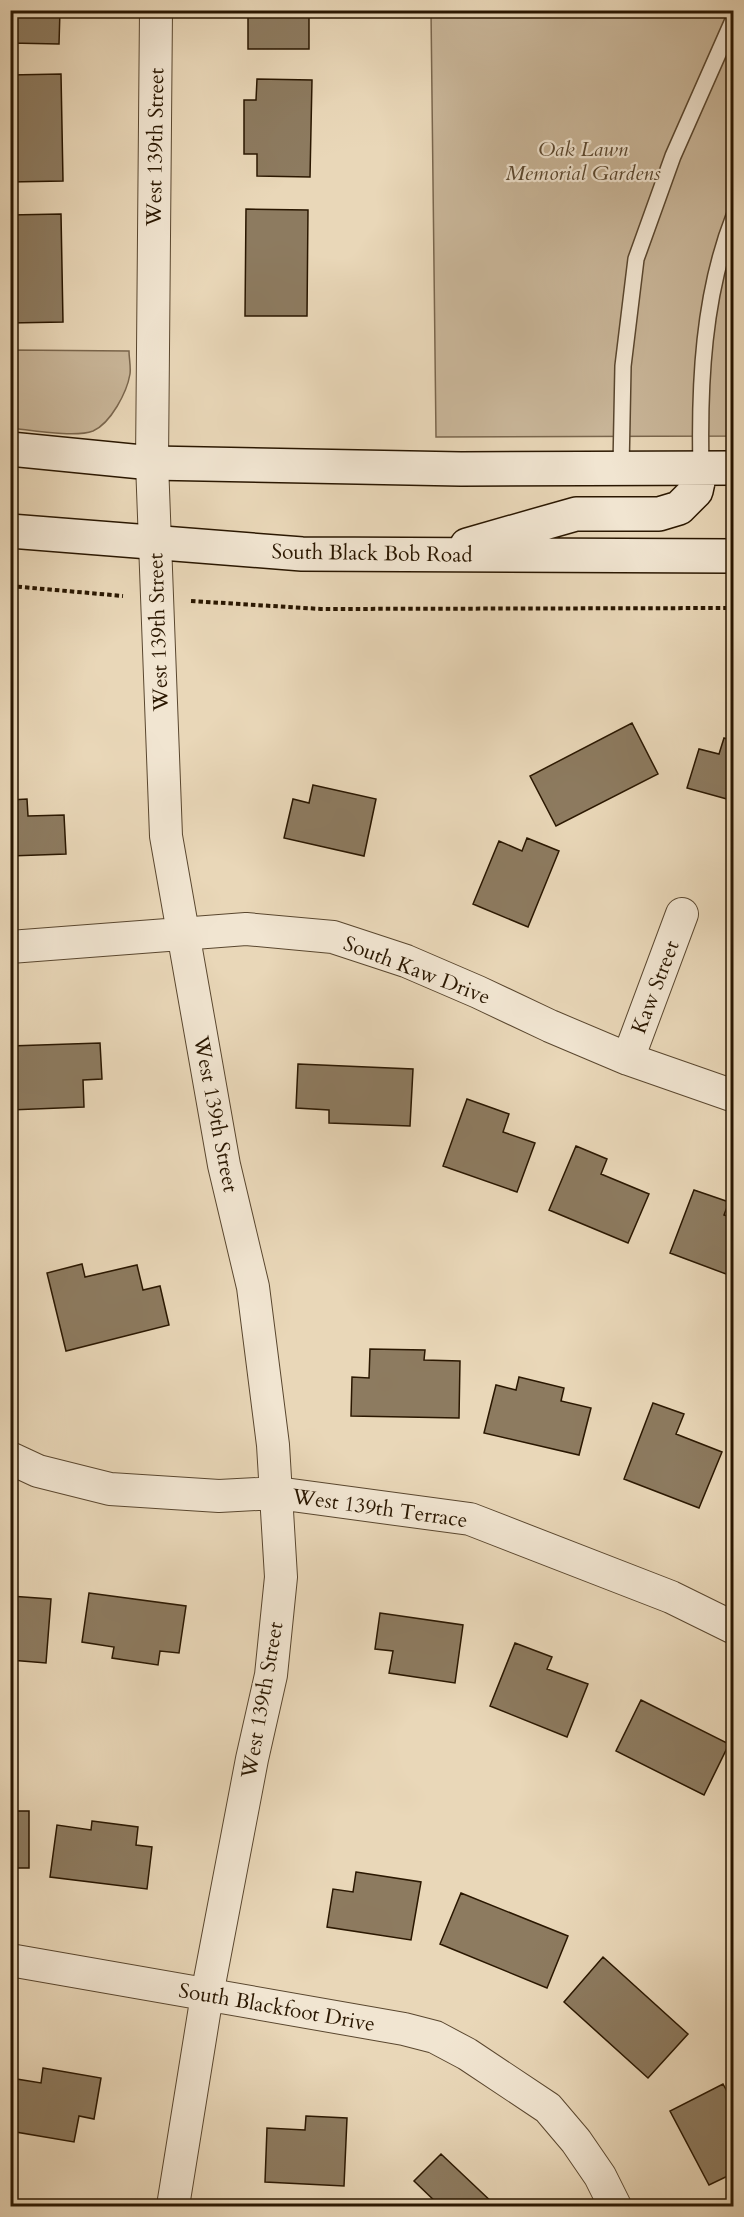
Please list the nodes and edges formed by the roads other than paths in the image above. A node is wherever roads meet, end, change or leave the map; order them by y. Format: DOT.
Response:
graph roads {
  1 [pos="156,10"];
  2 [pos="734,18"];
  3 [pos="734,216"];
  4 [pos="10,449"];
  5 [pos="152,463"];
  6 [pos="621,468"];
  7 [pos="701,468"];
  8 [pos="734,468"];
  9 [pos="10,531"];
  10 [pos="155,542"];
  11 [pos="430,555"];
  12 [pos="734,556"];
  13 [pos="682,914"];
  14 [pos="181,933"];
  15 [pos="10,947"];
  16 [pos="628,1059"];
  17 [pos="734,1096"];
  18 [pos="10,1458"];
  19 [pos="276,1493"];
  20 [pos="734,1628"];
  21 [pos="10,1960"];
  22 [pos="207,1995"];
  23 [pos="173,2206"];
  24 [pos="615,2206"];
  1 -- 5 [label="street, West 139th Street"];
  2 -- 6 [label="lane"];
  3 -- 7 [label="lane"];
  4 -- 5 [label="main road"];
  5 -- 6 [label="main road"];
  5 -- 10 [label="street, West 139th Street"];
  6 -- 7 [label="main road"];
  7 -- 8 [label="main road"];
  7 -- 11 [label="main road"];
  9 -- 10 [label="main road, South Black Bob Road"];
  10 -- 11 [label="main road, South Black Bob Road"];
  10 -- 14 [label="street, West 139th Street"];
  11 -- 12 [label="main road, South Black Bob Road"];
  13 -- 16 [label="street, Kaw Street"];
  14 -- 15 [label="street, South Kaw Drive"];
  14 -- 16 [label="street, South Kaw Drive"];
  14 -- 19 [label="street, West 139th Street"];
  16 -- 17 [label="street, South Kaw Drive"];
  18 -- 19 [label="street, West 139th Terrace"];
  19 -- 20 [label="street, West 139th Terrace"];
  19 -- 22 [label="street, West 139th Street"];
  21 -- 22 [label="street, South Blackfoot Drive"];
  22 -- 23 [label="street, West 139th Street"];
  22 -- 24 [label="street, South Blackfoot Drive"];
}
